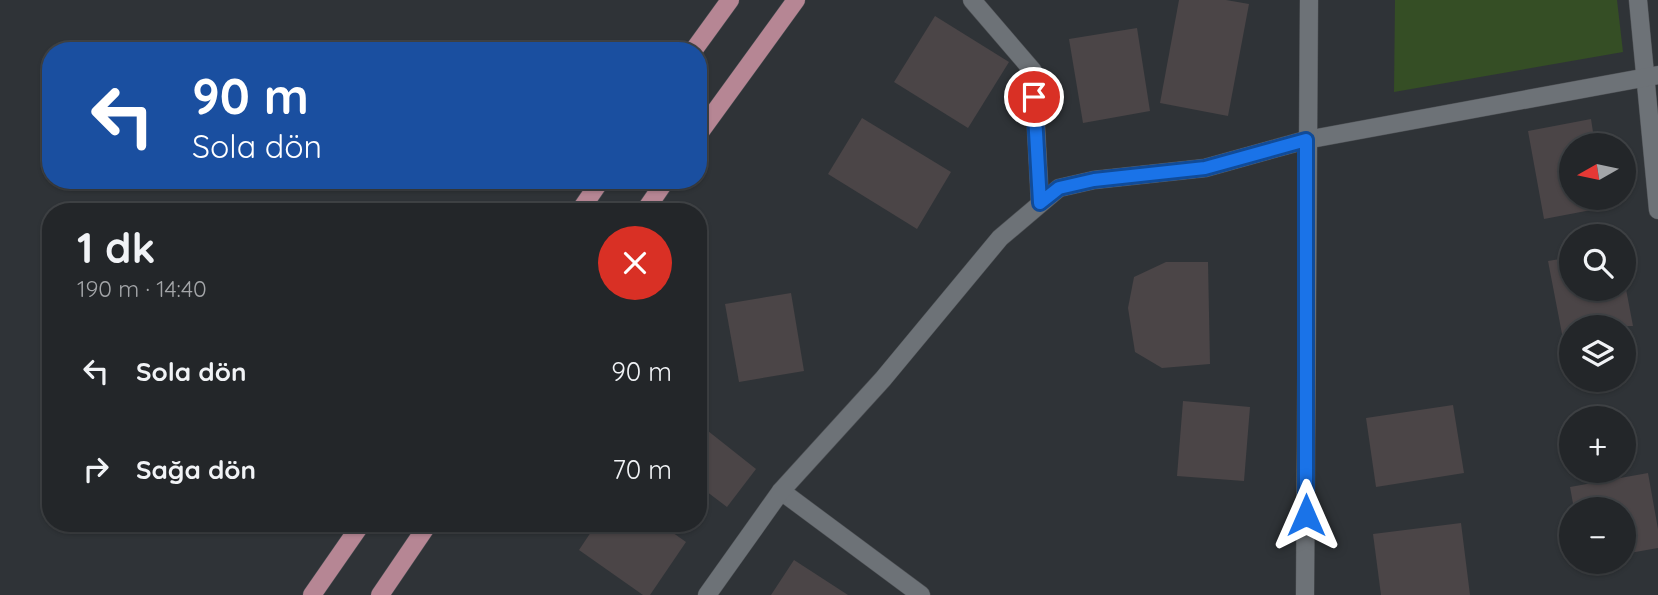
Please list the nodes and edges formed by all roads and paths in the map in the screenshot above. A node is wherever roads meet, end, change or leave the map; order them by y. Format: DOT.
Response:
graph roads {
  1 [pos="730,0"];
  2 [pos="796,0"];
  3 [pos="972,0"];
  4 [pos="1309,0"];
  5 [pos="1638,0"];
  6 [pos="700,42"];
  7 [pos="1651,76"];
  8 [pos="707,123"];
  9 [pos="1306,140"];
  10 [pos="1040,203"];
  11 [pos="1658,210"];
  12 [pos="781,491"];
  13 [pos="356,532"];
  14 [pos="423,532"];
  15 [pos="312,595"];
  16 [pos="380,595"];
  17 [pos="707,595"];
  18 [pos="921,595"];
  19 [pos="1305,595"];
  1 -- 6 [label="main road"];
  2 -- 8 [label="main road"];
  3 -- 10 [label="street"];
  4 -- 9 [label="street"];
  5 -- 7 [label="street"];
  7 -- 9 [label="street"];
  7 -- 11 [label="street"];
  9 -- 10 [label="street"];
  9 -- 19 [label="street"];
  10 -- 12 [label="street"];
  12 -- 17 [label="street"];
  12 -- 18 [label="street"];
  13 -- 15 [label="main road"];
  14 -- 16 [label="main road"];
}
